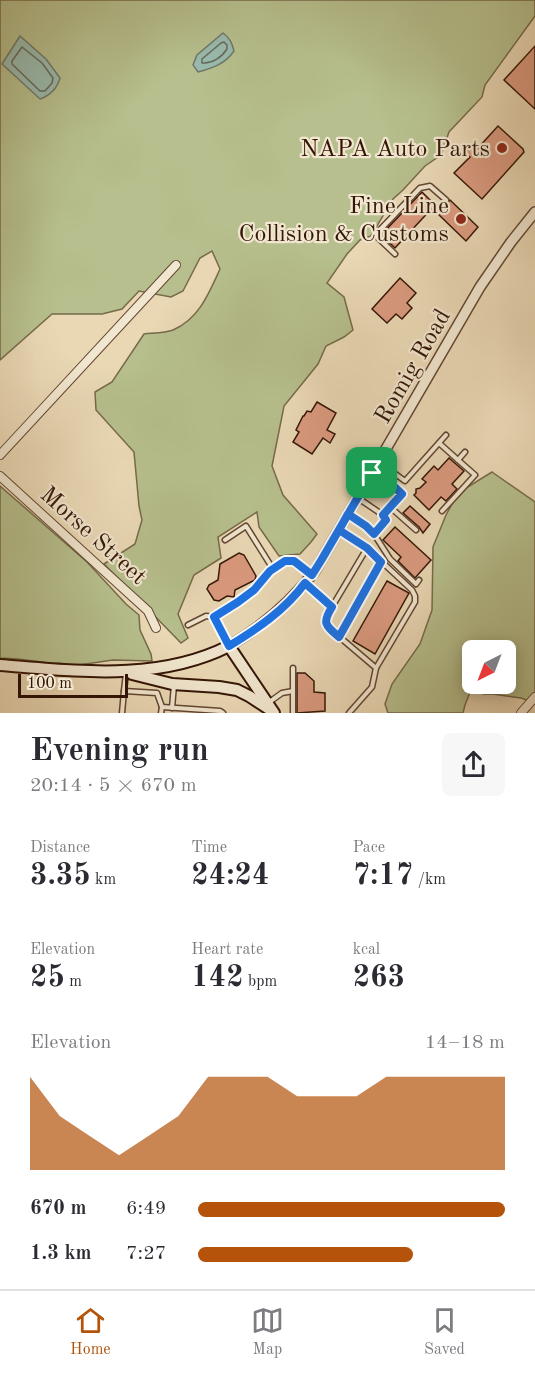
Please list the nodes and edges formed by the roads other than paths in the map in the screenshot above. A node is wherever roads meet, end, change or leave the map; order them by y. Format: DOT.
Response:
graph roads {
  1 [pos="446,200"];
  2 [pos="535,212"];
  3 [pos="395,254"];
  4 [pos="176,265"];
  5 [pos="446,435"];
  6 [pos="439,442"];
  7 [pos="465,452"];
  8 [pos="0,455"];
  9 [pos="458,460"];
  10 [pos="379,462"];
  11 [pos="372,473"];
  12 [pos="0,476"];
  13 [pos="357,498"];
  14 [pos="390,507"];
  15 [pos="442,511"];
  16 [pos="348,514"];
  17 [pos="383,515"];
  18 [pos="339,530"];
  19 [pos="416,530"];
  20 [pos="374,534"];
  21 [pos="225,540"];
  22 [pos="367,548"];
  23 [pos="381,562"];
  24 [pos="273,570"];
  25 [pos="312,575"];
  26 [pos="419,580"];
  27 [pos="305,583"];
  28 [pos="332,607"];
  29 [pos="214,617"];
  30 [pos="188,626"];
  31 [pos="156,628"];
  32 [pos="339,637"];
  33 [pos="229,646"];
  34 [pos="0,665"];
  35 [pos="292,668"];
  36 [pos="376,668"];
  37 [pos="124,672"];
  38 [pos="155,680"];
  39 [pos="174,684"];
  40 [pos="124,691"];
  41 [pos="293,691"];
  42 [pos="153,693"];
  43 [pos="535,698"];
  44 [pos="162,707"];
  45 [pos="172,708"];
  46 [pos="272,710"];
  47 [pos="201,711"];
  48 [pos="122,713"];
  49 [pos="161,713"];
  50 [pos="223,713"];
  51 [pos="293,713"];
  52 [pos="349,713"];
  53 [pos="521,713"];
  1 -- 3 [label="lane"];
  2 -- 10 [label="street, Romig Road"];
  4 -- 8 [label="street"];
  5 -- 6 [label="lane"];
  6 -- 9 [label="lane"];
  6 -- 10 [label="lane"];
  7 -- 9 [label="lane"];
  9 -- 15 [label="lane"];
  10 -- 11 [label="street, Romig Road"];
  11 -- 13 [label="street, Romig Road"];
  11 -- 14 [label="lane"];
  12 -- 31 [label="street, Morse Street"];
  13 -- 16 [label="street, Romig Road"];
  13 -- 17 [label="lane"];
  14 -- 17 [label="lane"];
  14 -- 19 [label="lane"];
  16 -- 18 [label="street, Romig Road"];
  16 -- 20 [label="lane"];
  17 -- 20 [label="lane"];
  18 -- 22 [label="lane"];
  18 -- 25 [label="street, Romig Road"];
  20 -- 26 [label="lane"];
  21 -- 24 [label="lane"];
  22 -- 23 [label="lane"];
  22 -- 28 [label="lane"];
  23 -- 32 [label="lane"];
  23 -- 36 [label="lane"];
  24 -- 25 [label="lane"];
  24 -- 29 [label="lane"];
  25 -- 27 [label="street, Romig Road"];
  27 -- 28 [label="lane"];
  27 -- 33 [label="street, Romig Road"];
  28 -- 32 [label="lane"];
  29 -- 30 [label="lane"];
  29 -- 33 [label="lane"];
  32 -- 36 [label="lane"];
  33 -- 37 [label="main road"];
  33 -- 46 [label="main road"];
  34 -- 37 [label="main road"];
  35 -- 41 [label="lane"];
  36 -- 52 [label="lane"];
  37 -- 38 [label="main road"];
  37 -- 40 [label="lane"];
  38 -- 39 [label="main road"];
  38 -- 42 [label="lane"];
  39 -- 45 [label="lane"];
  39 -- 46 [label="main road"];
  40 -- 42 [label="lane"];
  40 -- 48 [label="lane"];
  41 -- 46 [label="lane"];
  41 -- 51 [label="lane"];
  42 -- 44 [label="lane"];
  43 -- 53 [label="street"];
  44 -- 45 [label="lane"];
  44 -- 49 [label="lane"];
  45 -- 47 [label="lane"];
  47 -- 50 [label="lane"];
}
